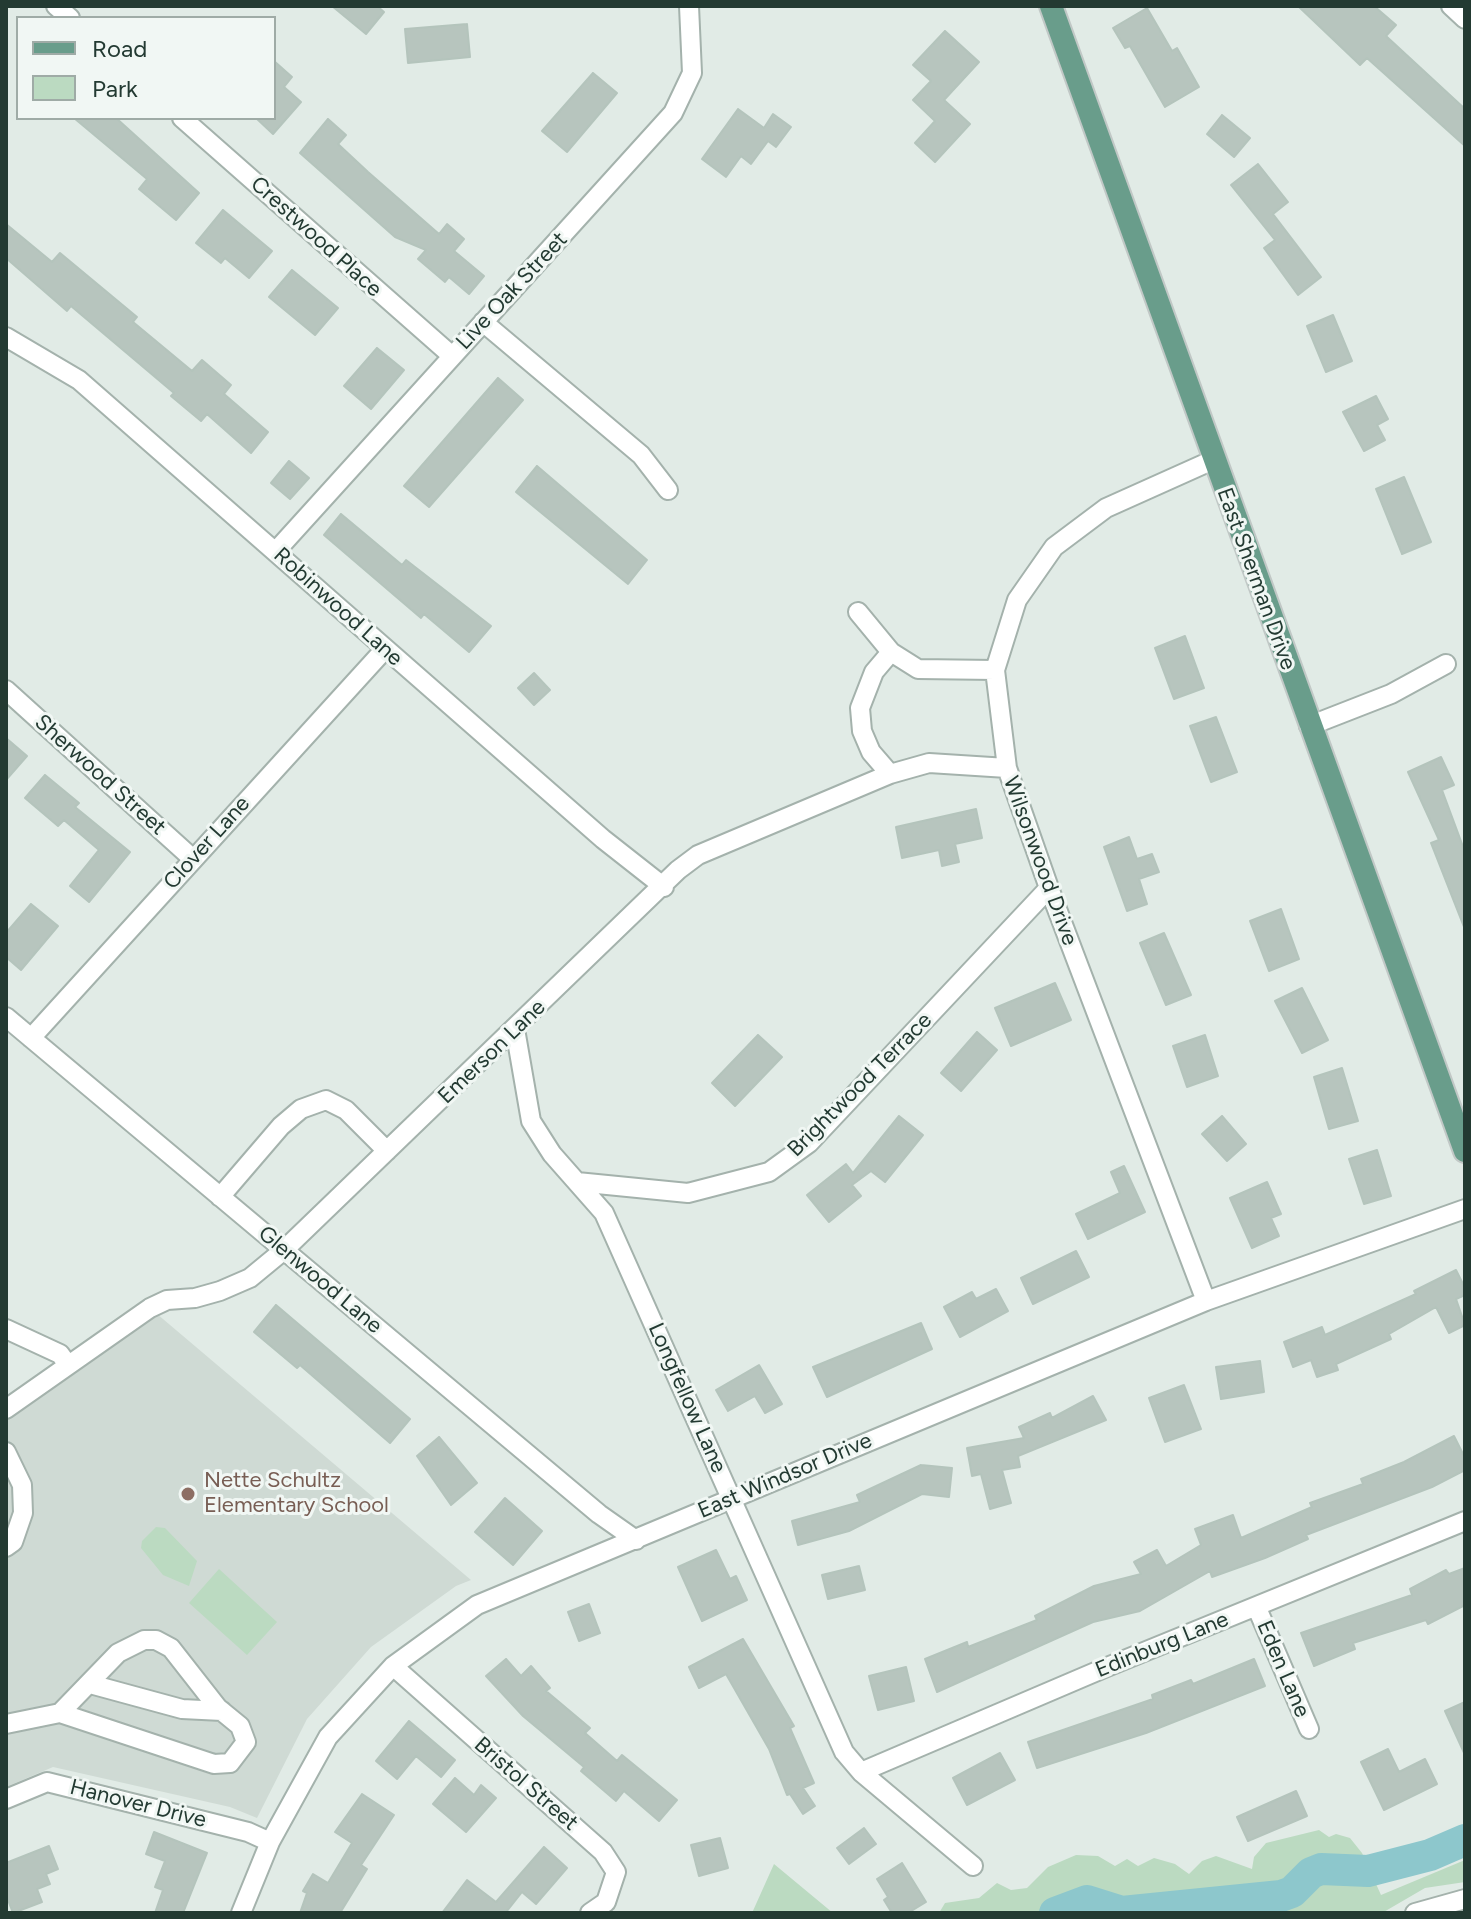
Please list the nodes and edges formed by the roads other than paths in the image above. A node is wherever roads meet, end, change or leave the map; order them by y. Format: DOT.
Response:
graph roads {
  1 [pos="689,6"];
  2 [pos="1051,6"];
  3 [pos="1451,6"];
  4 [pos="1465,19"];
  5 [pos="184,120"];
  6 [pos="483,322"];
  7 [pos="6,337"];
  8 [pos="451,355"];
  9 [pos="1213,460"];
  10 [pos="668,490"];
  11 [pos="276,551"];
  12 [pos="858,612"];
  13 [pos="385,649"];
  14 [pos="891,652"];
  15 [pos="1446,664"];
  16 [pos="995,670"];
  17 [pos="6,690"];
  18 [pos="1309,726"];
  19 [pos="1007,768"];
  20 [pos="890,774"];
  21 [pos="193,859"];
  22 [pos="664,887"];
  23 [pos="1049,888"];
  24 [pos="6,1017"];
  25 [pos="515,1029"];
  26 [pos="31,1038"];
  27 [pos="387,1151"];
  28 [pos="1465,1151"];
  29 [pos="577,1182"];
  30 [pos="220,1197"];
  31 [pos="1465,1209"];
  32 [pos="284,1250"];
  33 [pos="1206,1301"];
  34 [pos="6,1329"];
  35 [pos="68,1365"];
  36 [pos="6,1409"];
  37 [pos="6,1452"];
  38 [pos="13,1485"];
  39 [pos="732,1498"];
  40 [pos="1465,1521"];
  41 [pos="636,1540"];
  42 [pos="6,1547"];
  43 [pos="1257,1608"];
  44 [pos="393,1666"];
  45 [pos="90,1684"];
  46 [pos="222,1711"];
  47 [pos="60,1713"];
  48 [pos="6,1724"];
  49 [pos="1309,1729"];
  50 [pos="861,1772"];
  51 [pos="6,1799"];
  52 [pos="270,1842"];
  53 [pos="973,1866"];
  54 [pos="1465,1899"];
  55 [pos="241,1913"];
  56 [pos="590,1913"];
  57 [pos="1415,1913"];
  1 -- 6 [label="street, Live Oak Street"];
  2 -- 9 [label="main road, East Sherman Drive"];
  3 -- 4 [label="street"];
  5 -- 8 [label="street, Crestwood Place"];
  6 -- 8 [label="street, Live Oak Street"];
  6 -- 10 [label="street"];
  7 -- 11 [label="street, Robinwood Lane"];
  8 -- 11 [label="street, Live Oak Street"];
  9 -- 16 [label="street, Wilsonwood Drive"];
  9 -- 18 [label="main road, East Sherman Drive"];
  11 -- 13 [label="street, Robinwood Lane"];
  12 -- 14 [label="street"];
  13 -- 21 [label="street, Clover Lane"];
  13 -- 22 [label="street, Robinwood Lane"];
  14 -- 16 [label="street"];
  14 -- 20 [label="street"];
  15 -- 18 [label="street"];
  16 -- 19 [label="street, Wilsonwood Drive"];
  17 -- 21 [label="street, Sherwood Street"];
  18 -- 28 [label="main road, East Sherman Drive"];
  19 -- 20 [label="street, Emerson Lane"];
  19 -- 23 [label="street, Wilsonwood Drive"];
  20 -- 22 [label="street, Emerson Lane"];
  21 -- 26 [label="street, Clover Lane"];
  22 -- 25 [label="street, Emerson Lane"];
  23 -- 29 [label="street, Brightwood Terrace"];
  23 -- 33 [label="street, Wilsonwood Drive"];
  24 -- 26 [label="street, Glenwood Lane"];
  25 -- 27 [label="street, Emerson Lane"];
  25 -- 29 [label="street, Longfellow Lane"];
  26 -- 30 [label="street, Glenwood Lane"];
  27 -- 30 [label="street"];
  27 -- 32 [label="street, Emerson Lane"];
  29 -- 39 [label="street, Longfellow Lane"];
  30 -- 32 [label="street, Glenwood Lane"];
  31 -- 33 [label="street, East Windsor Drive"];
  32 -- 35 [label="street, Emerson Lane"];
  32 -- 41 [label="street, Glenwood Lane"];
  33 -- 39 [label="street, East Windsor Drive"];
  34 -- 35 [label="street"];
  35 -- 36 [label="street, Emerson Lane"];
  37 -- 38 [label="street"];
  38 -- 42 [label="street"];
  39 -- 41 [label="street, East Windsor Drive"];
  39 -- 50 [label="street, Longfellow Lane"];
  40 -- 43 [label="street, Edinburg Lane"];
  41 -- 44 [label="street, East Windsor Drive"];
  43 -- 49 [label="street, Eden Lane"];
  43 -- 50 [label="street, Edinburg Lane"];
  44 -- 52 [label="street, East Windsor Drive"];
  44 -- 56 [label="street, Bristol Street"];
  45 -- 46 [label="street"];
  45 -- 46 [label="street"];
  45 -- 47 [label="street"];
  46 -- 47 [label="street"];
  47 -- 48 [label="street"];
  50 -- 53 [label="street, Longfellow Lane"];
  51 -- 52 [label="street, Hanover Drive"];
  52 -- 55 [label="street, East Windsor Drive"];
  54 -- 57 [label="street"];
}
